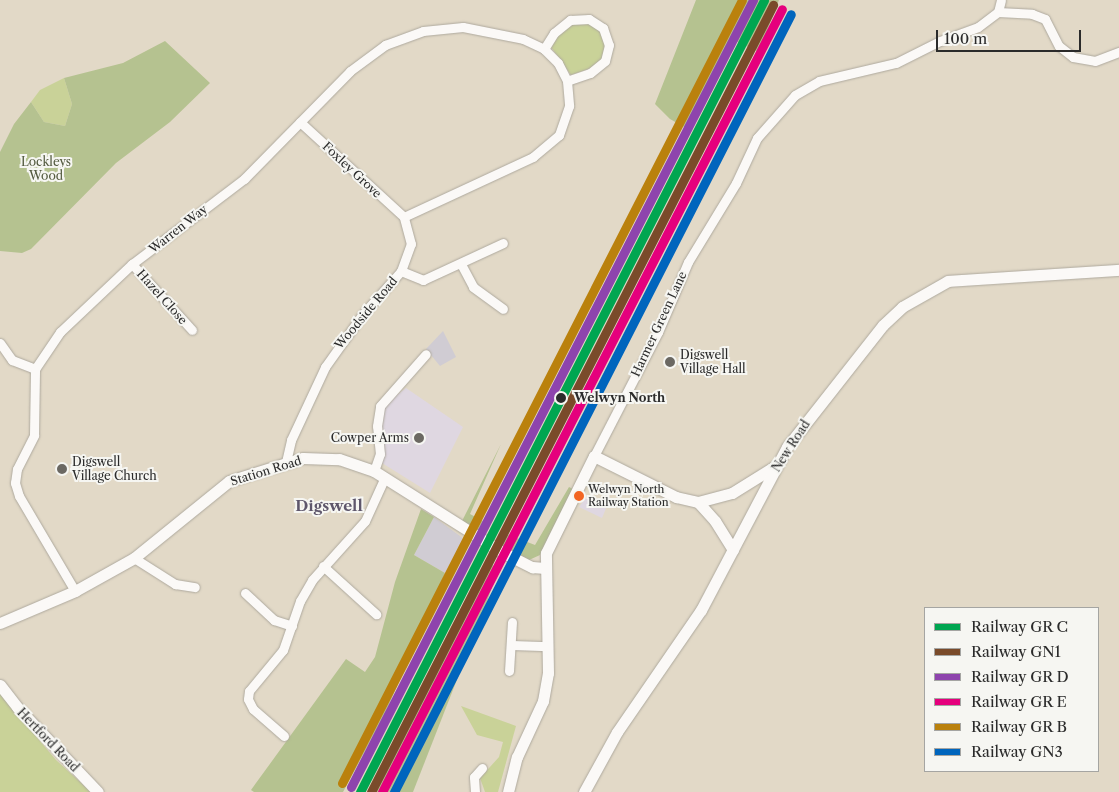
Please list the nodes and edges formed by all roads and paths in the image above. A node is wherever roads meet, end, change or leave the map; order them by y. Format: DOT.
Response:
graph roads {
  1 [pos="1001,0"];
  2 [pos="998,12"];
  3 [pos="544,49"];
  4 [pos="1119,52"];
  5 [pos="568,81"];
  6 [pos="300,122"];
  7 [pos="404,217"];
  8 [pos="503,242"];
  9 [pos="132,264"];
  10 [pos="460,264"];
  11 [pos="1119,270"];
  12 [pos="401,271"];
  13 [pos="503,309"];
  14 [pos="192,330"];
  15 [pos="0,343"];
  16 [pos="426,354"];
  17 [pos="35,368"];
  18 [pos="594,456"];
  19 [pos="286,462"];
  20 [pos="778,464"];
  21 [pos="374,471"];
  22 [pos="386,477"];
  23 [pos="698,502"];
  24 [pos="733,550"];
  25 [pos="134,558"];
  26 [pos="323,566"];
  27 [pos="544,568"];
  28 [pos="195,587"];
  29 [pos="75,591"];
  30 [pos="245,593"];
  31 [pos="376,614"];
  32 [pos="512,622"];
  33 [pos="0,624"];
  34 [pos="292,626"];
  35 [pos="512,645"];
  36 [pos="548,646"];
  37 [pos="509,671"];
  38 [pos="0,685"];
  39 [pos="284,736"];
  40 [pos="482,768"];
  41 [pos="98,792"];
  42 [pos="475,792"];
  43 [pos="508,792"];
  44 [pos="584,792"];
  1 -- 2 [label="street"];
  2 -- 4 [label="street"];
  2 -- 18 [label="street, Harmer Green Lane"];
  3 -- 5 [label="street, Warren Way"];
  3 -- 5 [label="street"];
  3 -- 6 [label="street, Warren Way"];
  5 -- 7 [label="street, Warren Way"];
  6 -- 7 [label="street, Foxley Grove"];
  6 -- 9 [label="street, Warren Way"];
  7 -- 12 [label="street, Woodside Road"];
  8 -- 10 [label="street"];
  9 -- 14 [label="street, Hazel Close"];
  9 -- 17 [label="street, Warren Way"];
  10 -- 12 [label="street"];
  10 -- 13 [label="street"];
  11 -- 20 [label="street, New Road"];
  12 -- 19 [label="street, Woodside Road"];
  15 -- 17 [label="street"];
  16 -- 21 [label="street"];
  17 -- 29 [label="street"];
  18 -- 23 [label="street"];
  18 -- 27 [label="street, Harmer Green Lane"];
  19 -- 21 [label="street, Station Road"];
  19 -- 25 [label="street, Station Road"];
  20 -- 23 [label="street"];
  20 -- 24 [label="street, New Road"];
  21 -- 22 [label="street, Station Road"];
  22 -- 26 [label="street"];
  22 -- 27 [label="street, Station Road"];
  23 -- 24 [label="street"];
  24 -- 44 [label="street, New Road"];
  25 -- 28 [label="street"];
  25 -- 29 [label="street, Station Road"];
  26 -- 31 [label="street"];
  26 -- 34 [label="street"];
  27 -- 36 [label="street, Harmer Green Lane"];
  29 -- 33 [label="street, Station Road"];
  30 -- 34 [label="street"];
  32 -- 35 [label="street"];
  34 -- 39 [label="street"];
  35 -- 36 [label="street"];
  35 -- 37 [label="street"];
  36 -- 43 [label="street, Harmer Green Lane"];
  38 -- 41 [label="street, Hertford Road"];
  40 -- 42 [label="street"];
}
